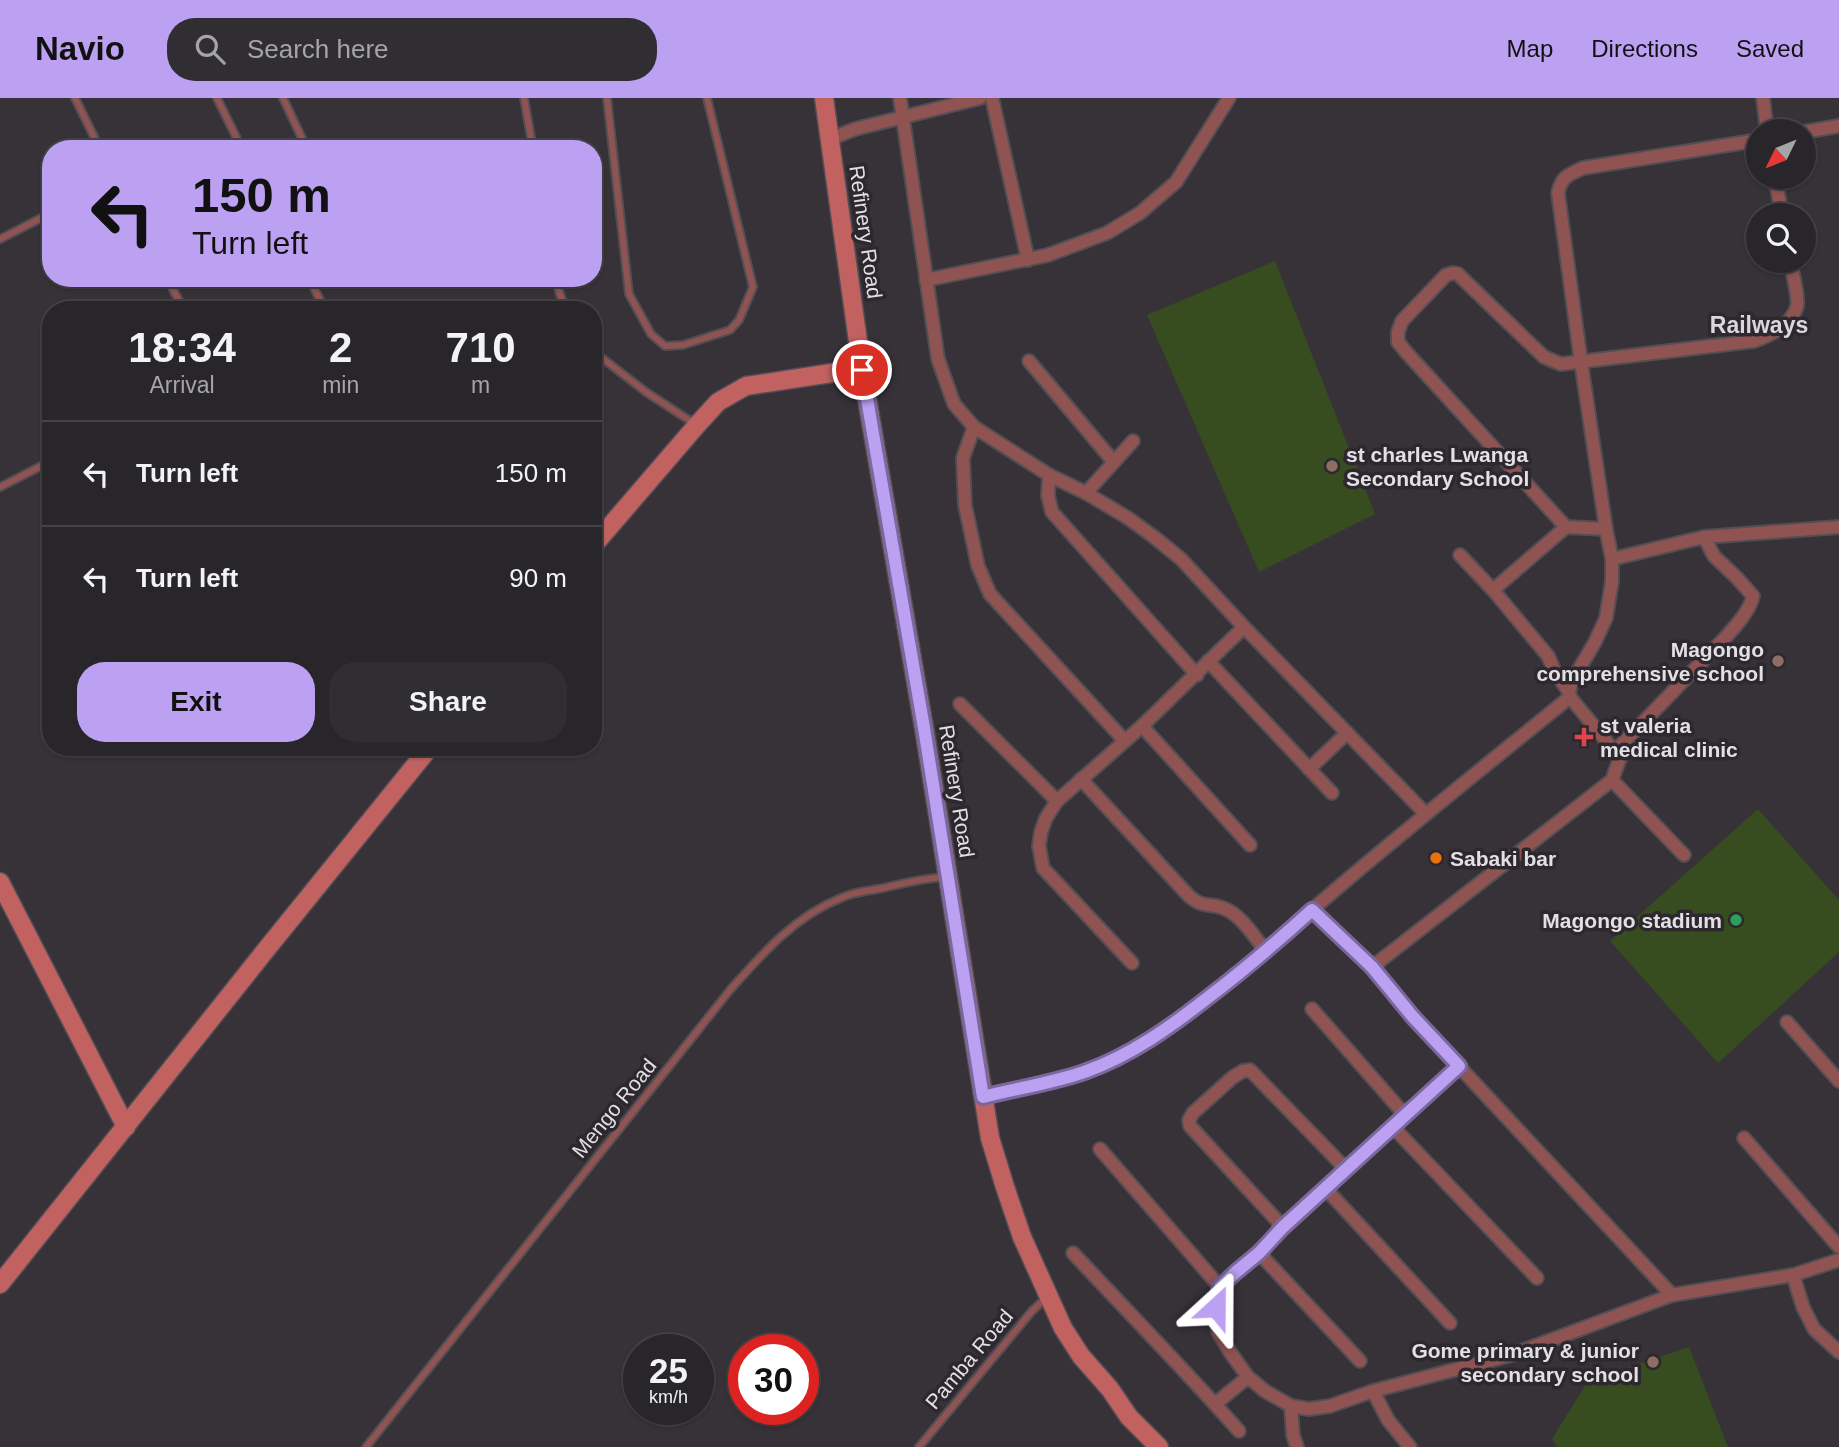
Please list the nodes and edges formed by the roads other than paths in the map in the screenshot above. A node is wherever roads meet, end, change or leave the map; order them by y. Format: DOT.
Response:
graph roads {
  1 [pos="75,98"];
  2 [pos="217,98"];
  3 [pos="283,98"];
  4 [pos="524,98"];
  5 [pos="607,98"];
  6 [pos="707,98"];
  7 [pos="824,98"];
  8 [pos="900,98"];
  9 [pos="980,98"];
  10 [pos="992,98"];
  11 [pos="1229,98"];
  12 [pos="1763,98"];
  13 [pos="903,118"];
  14 [pos="1766,119"];
  15 [pos="1839,126"];
  16 [pos="1816,130"];
  17 [pos="830,139"];
  18 [pos="96,140"];
  19 [pos="238,140"];
  20 [pos="303,140"];
  21 [pos="531,140"];
  22 [pos="1746,143"];
  23 [pos="42,218"];
  24 [pos="0,239"];
  25 [pos="1028,260"];
  26 [pos="1792,273"];
  27 [pos="926,279"];
  28 [pos="602,358"];
  29 [pos="1029,361"];
  30 [pos="1581,362"];
  31 [pos="862,370"];
  32 [pos="696,425"];
  33 [pos="974,428"];
  34 [pos="1133,441"];
  35 [pos="1113,461"];
  36 [pos="42,466"];
  37 [pos="1049,475"];
  38 [pos="0,487"];
  39 [pos="1086,493"];
  40 [pos="1566,527"];
  41 [pos="1839,527"];
  42 [pos="1606,528"];
  43 [pos="602,535"];
  44 [pos="1704,537"];
  45 [pos="1460,555"];
  46 [pos="1612,559"];
  47 [pos="1493,590"];
  48 [pos="1244,627"];
  49 [pos="1208,662"];
  50 [pos="1197,674"];
  51 [pos="1569,695"];
  52 [pos="960,704"];
  53 [pos="1142,726"];
  54 [pos="1347,733"];
  55 [pos="1124,740"];
  56 [pos="422,756"];
  57 [pos="1620,758"];
  58 [pos="1309,769"];
  59 [pos="1081,779"];
  60 [pos="1612,780"];
  61 [pos="1332,793"];
  62 [pos="1057,801"];
  63 [pos="1426,814"];
  64 [pos="1251,845"];
  65 [pos="1684,855"];
  66 [pos="948,876"];
  67 [pos="0,882"];
  68 [pos="1312,910"];
  69 [pos="1266,951"];
  70 [pos="1132,963"];
  71 [pos="1372,967"];
  72 [pos="1312,1009"];
  73 [pos="1787,1022"];
  74 [pos="1459,1066"];
  75 [pos="1839,1081"];
  76 [pos="983,1097"];
  77 [pos="1405,1115"];
  78 [pos="1392,1126"];
  79 [pos="127,1127"];
  80 [pos="1744,1138"];
  81 [pos="1100,1149"];
  82 [pos="1346,1169"];
  83 [pos="1326,1189"];
  84 [pos="1283,1227"];
  85 [pos="1839,1247"];
  86 [pos="1073,1253"];
  87 [pos="1259,1253"];
  88 [pos="1839,1261"];
  89 [pos="1793,1275"];
  90 [pos="1537,1278"];
  91 [pos="0,1284"];
  92 [pos="1220,1287"];
  93 [pos="1672,1295"];
  94 [pos="1048,1296"];
  95 [pos="1450,1322"];
  96 [pos="1839,1352"];
  97 [pos="1360,1361"];
  98 [pos="1248,1377"];
  99 [pos="1373,1391"];
  100 [pos="1215,1404"];
  101 [pos="1291,1406"];
  102 [pos="1239,1431"];
  103 [pos="366,1447"];
  104 [pos="919,1447"];
  105 [pos="1159,1447"];
  106 [pos="1297,1447"];
  107 [pos="1410,1447"];
  1 -- 18 [label="lane"];
  2 -- 19 [label="lane"];
  3 -- 20 [label="lane"];
  4 -- 21 [label="lane"];
  5 -- 6 [label="lane"];
  7 -- 17 [label="main road, Refinery Road"];
  8 -- 13 [label="street"];
  9 -- 13 [label="street"];
  10 -- 25 [label="street"];
  11 -- 25 [label="street"];
  12 -- 14 [label="street"];
  13 -- 17 [label="street"];
  13 -- 27 [label="street"];
  15 -- 16 [label="street"];
  17 -- 31 [label="main road, Refinery Road"];
  22 -- 30 [label="street"];
  23 -- 24 [label="lane"];
  25 -- 27 [label="street"];
  26 -- 30 [label="street"];
  27 -- 33 [label="street"];
  28 -- 32 [label="lane"];
  29 -- 35 [label="street"];
  30 -- 40 [label="street"];
  30 -- 42 [label="street"];
  31 -- 32 [label="main road"];
  31 -- 66 [label="main road, Refinery Road"];
  32 -- 43 [label="main road"];
  33 -- 37 [label="street"];
  33 -- 55 [label="street"];
  34 -- 35 [label="street"];
  35 -- 39 [label="street"];
  36 -- 38 [label="lane"];
  37 -- 39 [label="street"];
  37 -- 50 [label="street"];
  39 -- 48 [label="street"];
  40 -- 42 [label="street"];
  40 -- 47 [label="street"];
  41 -- 44 [label="street"];
  42 -- 46 [label="street"];
  44 -- 46 [label="street"];
  44 -- 57 [label="street"];
  45 -- 47 [label="street"];
  46 -- 51 [label="street"];
  47 -- 51 [label="street"];
  48 -- 49 [label="street"];
  48 -- 54 [label="street"];
  49 -- 50 [label="street"];
  49 -- 58 [label="street"];
  50 -- 53 [label="street"];
  51 -- 57 [label="street"];
  51 -- 63 [label="street"];
  52 -- 62 [label="street"];
  53 -- 55 [label="street"];
  53 -- 64 [label="street"];
  54 -- 58 [label="street"];
  54 -- 63 [label="street"];
  55 -- 59 [label="street"];
  56 -- 79 [label="main road"];
  57 -- 60 [label="street"];
  58 -- 61 [label="street"];
  59 -- 62 [label="street"];
  59 -- 69 [label="street"];
  60 -- 65 [label="street"];
  60 -- 71 [label="street"];
  62 -- 70 [label="street"];
  63 -- 68 [label="street"];
  66 -- 76 [label="main road, Refinery Road"];
  66 -- 103 [label="lane, Mengo Road"];
  67 -- 79 [label="main road"];
  68 -- 69 [label="street"];
  68 -- 71 [label="street"];
  69 -- 76 [label="street"];
  71 -- 74 [label="street"];
  72 -- 77 [label="street"];
  73 -- 75 [label="street"];
  74 -- 77 [label="street"];
  74 -- 93 [label="street"];
  76 -- 94 [label="main road, Refinery Road"];
  77 -- 78 [label="street"];
  78 -- 82 [label="street"];
  78 -- 90 [label="street"];
  79 -- 91 [label="main road"];
  80 -- 85 [label="street"];
  81 -- 92 [label="street"];
  82 -- 83 [label="street"];
  82 -- 84 [label="street"];
  83 -- 84 [label="street"];
  83 -- 95 [label="street"];
  84 -- 87 [label="street"];
  86 -- 100 [label="street"];
  87 -- 92 [label="street"];
  87 -- 97 [label="street"];
  88 -- 89 [label="street"];
  89 -- 93 [label="street"];
  89 -- 96 [label="street"];
  92 -- 98 [label="street"];
  93 -- 99 [label="street"];
  94 -- 104 [label="lane, Pamba Road"];
  94 -- 105 [label="main road, Refinery Road"];
  98 -- 100 [label="street"];
  98 -- 101 [label="street"];
  99 -- 101 [label="street"];
  99 -- 107 [label="street"];
  100 -- 102 [label="street"];
  101 -- 106 [label="street"];
}
